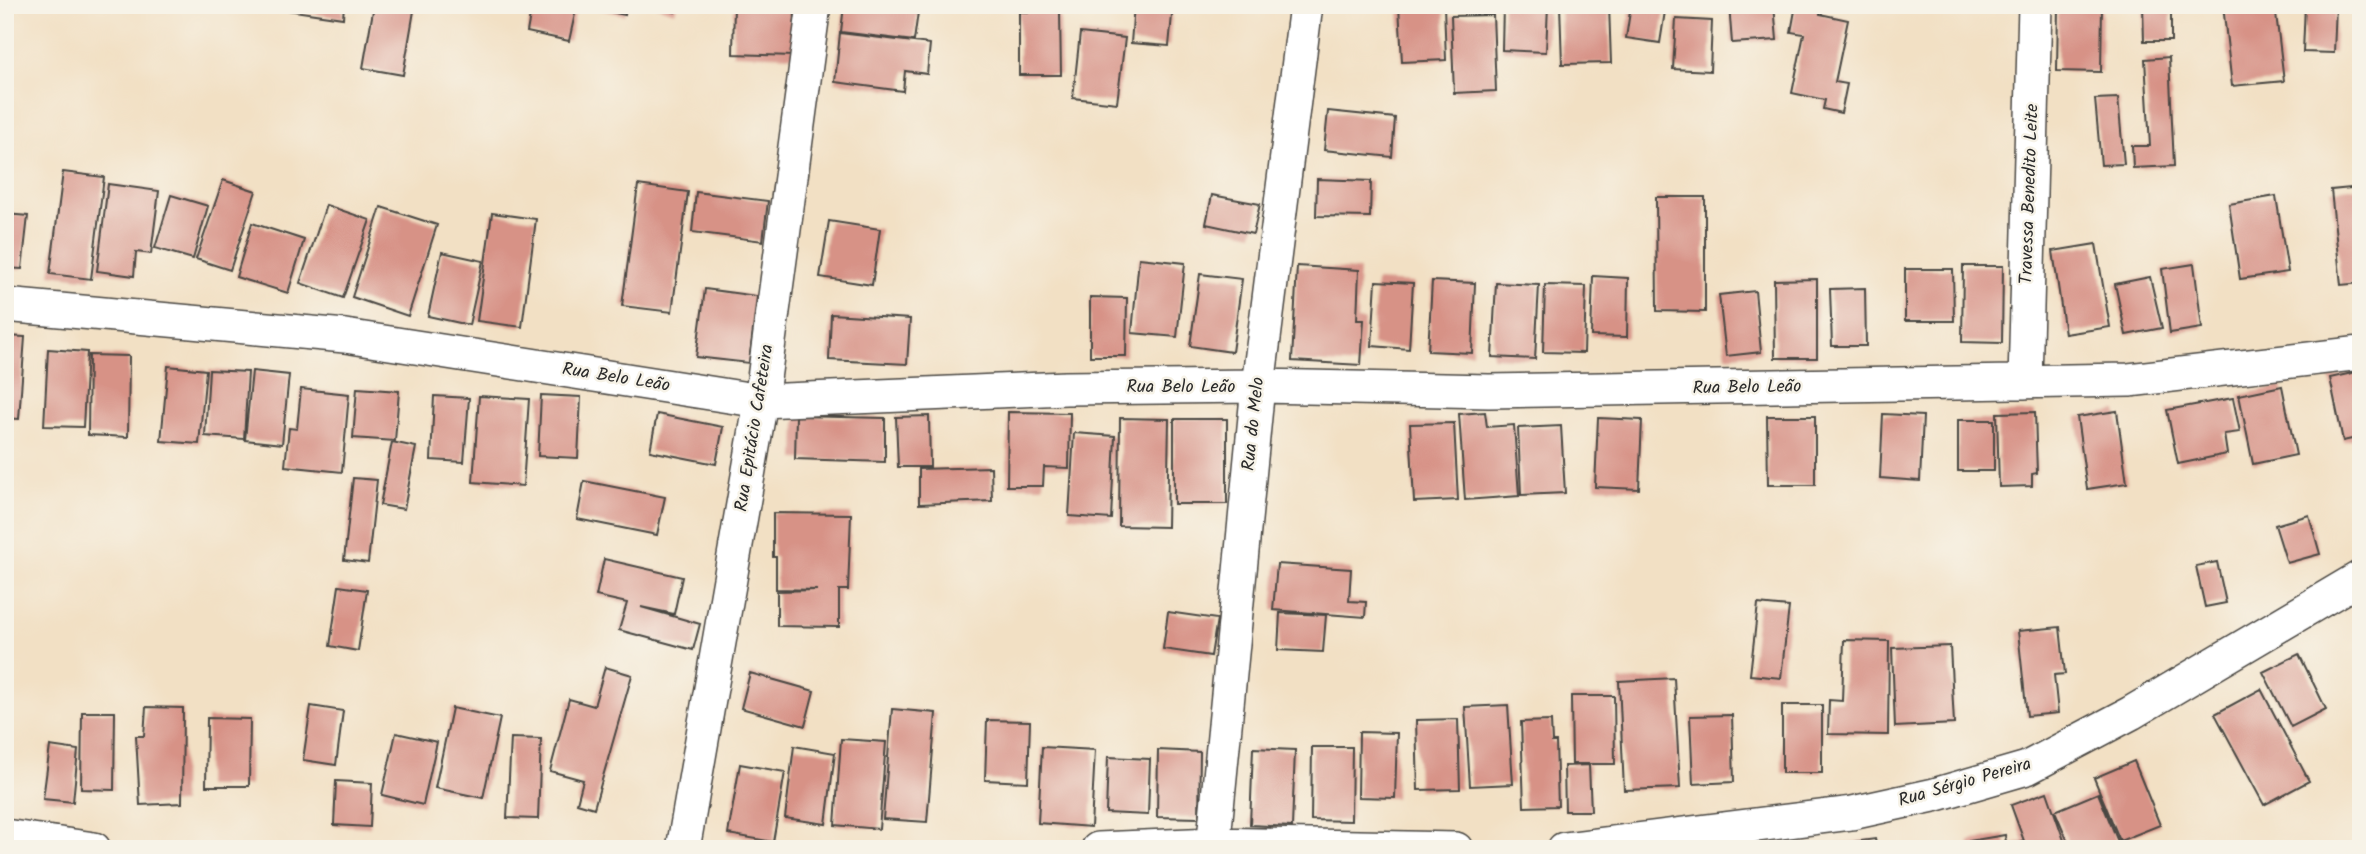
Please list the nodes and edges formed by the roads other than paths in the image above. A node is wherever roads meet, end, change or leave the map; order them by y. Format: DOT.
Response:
graph roads {
  1 [pos="814,5"];
  2 [pos="1306,5"];
  3 [pos="2035,5"];
  4 [pos="5,304"];
  5 [pos="2361,353"];
  6 [pos="2025,382"];
  7 [pos="1258,386"];
  8 [pos="761,401"];
  9 [pos="2361,577"];
  10 [pos="5,836"];
  11 [pos="1213,846"];
  12 [pos="94,849"];
  13 [pos="683,849"];
  14 [pos="1098,849"];
  15 [pos="1456,849"];
  16 [pos="1564,849"];
  1 -- 8 [label="street, Rua Epitácio Cafeteira"];
  2 -- 7 [label="street, Rua do Melo"];
  3 -- 6 [label="street, Travessa Benedito Leite"];
  4 -- 8 [label="street, Rua Belo Leão"];
  5 -- 6 [label="street, Rua Belo Leão"];
  6 -- 7 [label="street, Rua Belo Leão"];
  7 -- 8 [label="street, Rua Belo Leão"];
  7 -- 11 [label="street, Rua do Melo"];
  8 -- 13 [label="street, Rua Epitácio Cafeteira"];
  9 -- 16 [label="street, Rua Sérgio Pereira"];
  10 -- 12 [label="street"];
  11 -- 14 [label="street"];
  11 -- 15 [label="street"];
}
